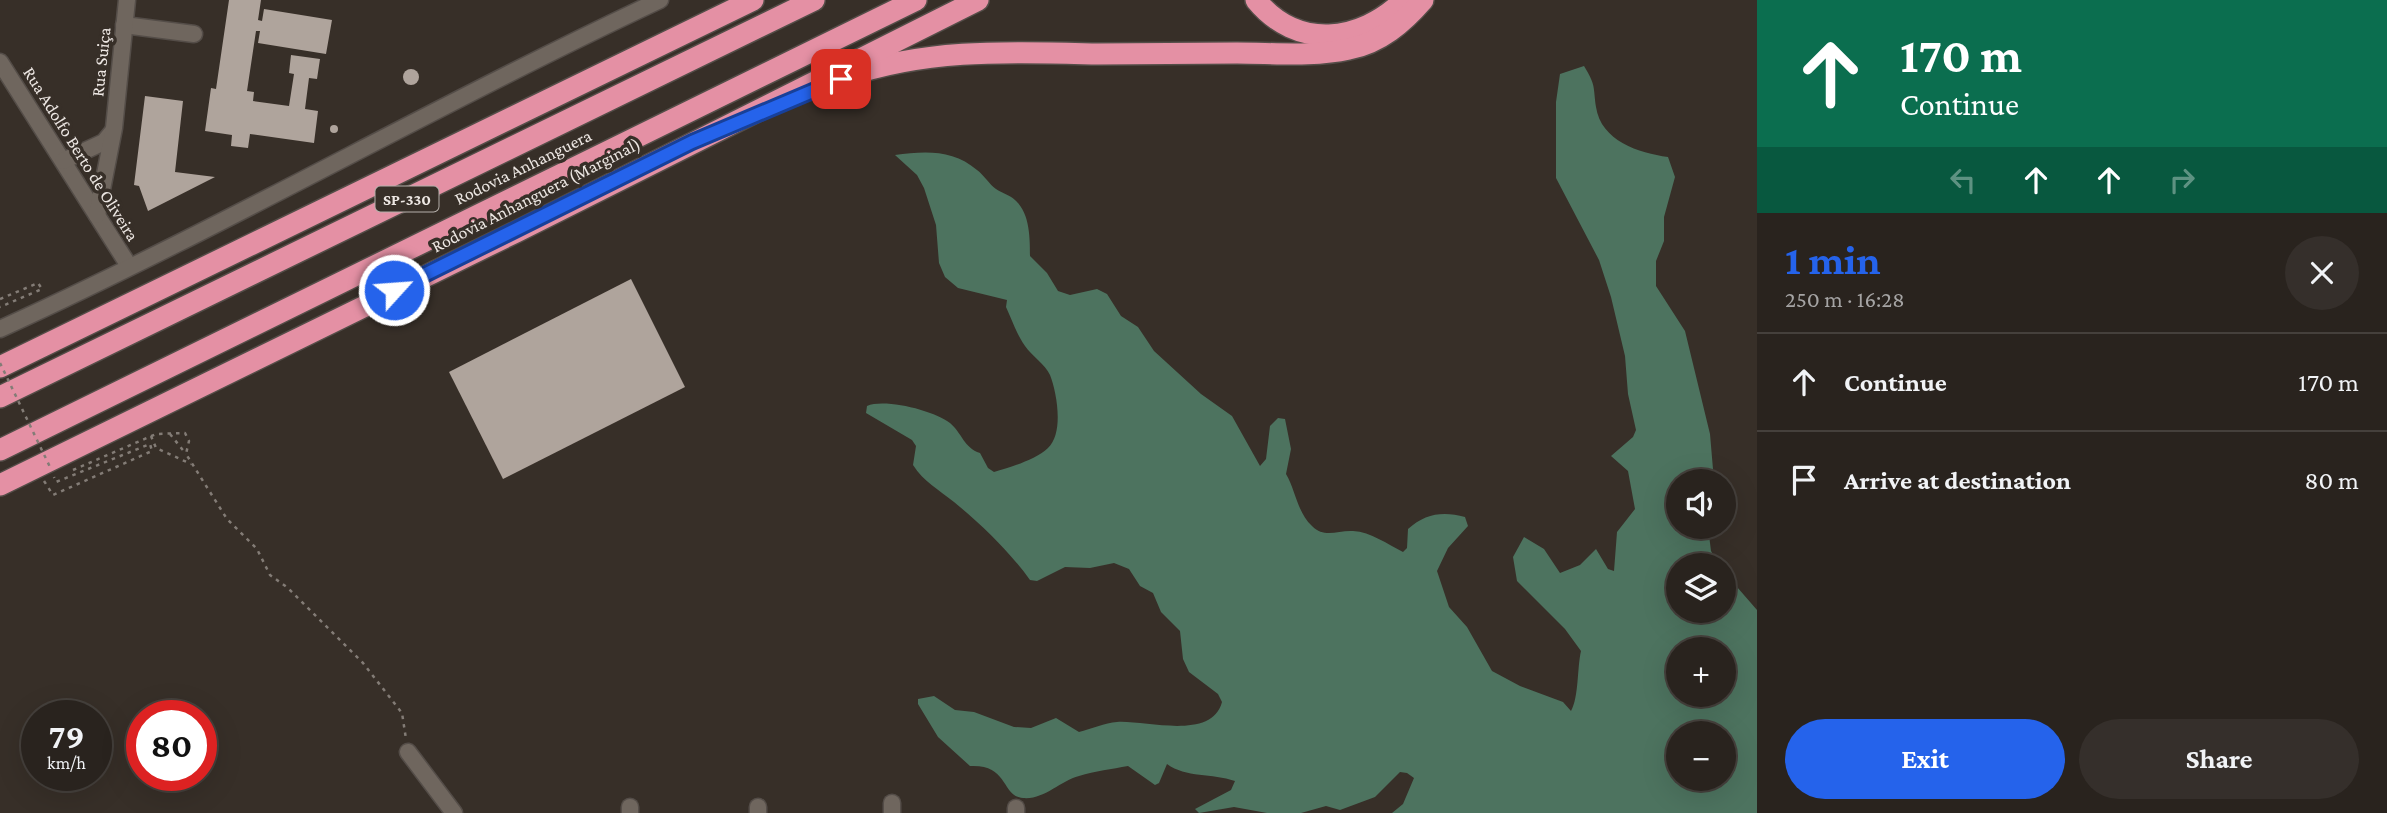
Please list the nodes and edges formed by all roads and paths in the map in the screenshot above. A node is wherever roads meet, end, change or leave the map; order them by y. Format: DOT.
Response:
graph roads {
  1 [pos="127,0"];
  2 [pos="660,0"];
  3 [pos="753,0"];
  4 [pos="814,0"];
  5 [pos="916,0"];
  6 [pos="978,0"];
  7 [pos="1256,0"];
  8 [pos="1404,0"];
  9 [pos="1423,0"];
  10 [pos="124,25"];
  11 [pos="194,34"];
  12 [pos="0,62"];
  13 [pos="114,128"];
  14 [pos="692,142"];
  15 [pos="63,161"];
  16 [pos="97,215"];
  17 [pos="129,267"];
  18 [pos="0,299"];
  19 [pos="0,307"];
  20 [pos="0,329"];
  21 [pos="0,365"];
  22 [pos="0,397"];
  23 [pos="170,433"];
  24 [pos="151,436"];
  25 [pos="0,450"];
  26 [pos="186,454"];
  27 [pos="191,464"];
  28 [pos="43,467"];
  29 [pos="55,478"];
  30 [pos="0,485"];
  31 [pos="408,752"];
  32 [pos="454,813"];
  1 -- 10 [label="street, Rua Suiça"];
  2 -- 17 [label="street"];
  3 -- 21 [label="highway"];
  4 -- 22 [label="highway, Rodovia Anhanguera / SP-330"];
  5 -- 25 [label="highway, Rodovia Anhanguera / SP-330"];
  6 -- 14 [label="highway, Rodovia Anhanguera (Marginal)"];
  7 -- 8 [label="highway"];
  9 -- 14 [label="highway"];
  10 -- 11 [label="street"];
  10 -- 13 [label="street, Rua Suiça"];
  12 -- 15 [label="street, Rua Adolfo Berto de Oliveira"];
  13 -- 15 [label="street"];
  13 -- 16 [label="street, Rua Suiça"];
  14 -- 28 [label="highway, Rodovia Anhanguera (Marginal)"];
  15 -- 16 [label="street, Rua Adolfo Berto de Oliveira"];
  16 -- 17 [label="street, Rua Adolfo Berto de Oliveira"];
  17 -- 20 [label="street"];
  18 -- 19 [label="path"];
  21 -- 28 [label="path, bridge"];
  23 -- 24 [label="path"];
  23 -- 26 [label="path"];
  23 -- 26 [label="path"];
  24 -- 27 [label="path"];
  24 -- 29 [label="path"];
  26 -- 27 [label="path"];
  27 -- 31 [label="path"];
  28 -- 29 [label="path"];
  28 -- 29 [label="path"];
  28 -- 30 [label="highway, Rodovia Anhanguera (Marginal)"];
  31 -- 32 [label="street"];
}
